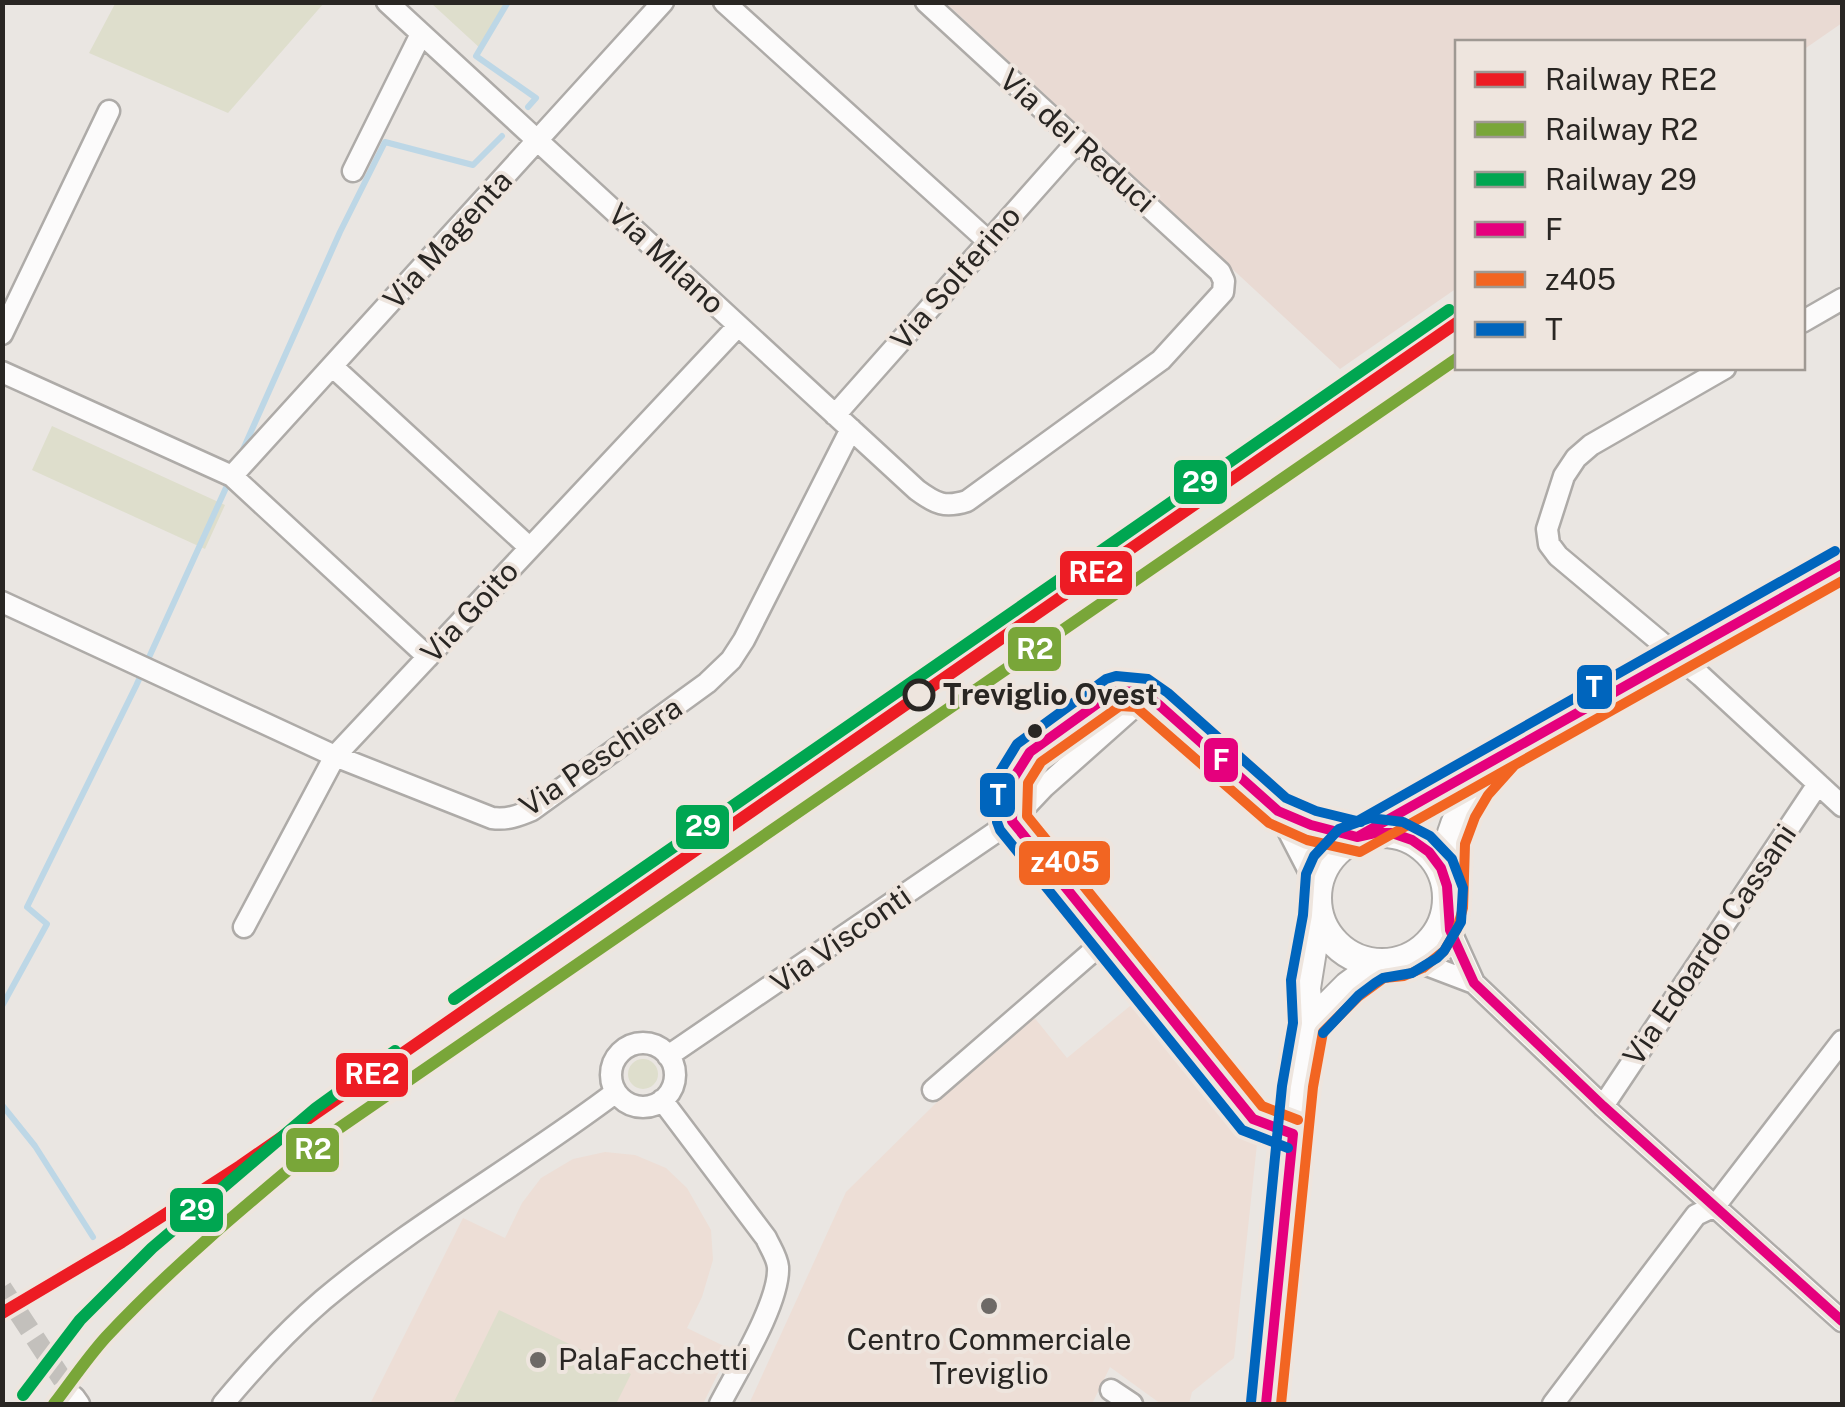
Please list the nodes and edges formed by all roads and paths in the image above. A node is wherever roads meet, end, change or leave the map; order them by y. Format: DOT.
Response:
graph roads {
  1 [pos="387,2"];
  2 [pos="663,2"];
  3 [pos="724,2"];
  4 [pos="926,2"];
  5 [pos="422,34"];
  6 [pos="109,111"];
  7 [pos="538,140"];
  8 [pos="1077,142"];
  9 [pos="353,171"];
  10 [pos="988,241"];
  11 [pos="1842,299"];
  12 [pos="1805,320"];
  13 [pos="738,326"];
  14 [pos="2,334"];
  15 [pos="332,366"];
  16 [pos="1721,370"];
  17 [pos="2,372"];
  18 [pos="835,414"];
  19 [pos="851,430"];
  20 [pos="232,476"];
  21 [pos="951,506"];
  22 [pos="530,548"];
  23 [pos="1842,564"];
  24 [pos="2,602"];
  25 [pos="428,656"];
  26 [pos="1678,658"];
  27 [pos="1158,704"];
  28 [pos="335,756"];
  29 [pos="1503,756"];
  30 [pos="1022,762"];
  31 [pos="1818,784"];
  32 [pos="1044,787"];
  33 [pos="1842,806"];
  34 [pos="1278,811"];
  35 [pos="1012,821"];
  36 [pos="1359,837"];
  37 [pos="1447,895"];
  38 [pos="1317,902"];
  39 [pos="244,927"];
  40 [pos="1107,939"];
  41 [pos="1389,963"];
  42 [pos="1474,983"];
  43 [pos="1309,1026"];
  44 [pos="1839,1053"];
  45 [pos="668,1056"];
  46 [pos="933,1090"];
  47 [pos="616,1092"];
  48 [pos="662,1100"];
  49 [pos="1602,1106"];
  50 [pos="1293,1134"];
  51 [pos="1716,1206"];
  52 [pos="1842,1321"];
  53 [pos="1111,1390"];
  54 [pos="223,1404"];
  55 [pos="720,1404"];
  56 [pos="1132,1404"];
  57 [pos="1266,1404"];
  58 [pos="1553,1404"];
  1 -- 5 [label="street, Via Milano"];
  2 -- 7 [label="street, Via Magenta"];
  3 -- 10 [label="street"];
  4 -- 8 [label="street, Via dei Reduci"];
  5 -- 7 [label="street, Via Milano"];
  5 -- 9 [label="street"];
  6 -- 14 [label="street"];
  7 -- 13 [label="street, Via Milano"];
  7 -- 15 [label="street, Via Magenta"];
  8 -- 10 [label="street, Via Solferino"];
  8 -- 21 [label="street, Via dei Reduci"];
  10 -- 18 [label="street, Via Solferino"];
  11 -- 12 [label="street"];
  13 -- 18 [label="street, Via Milano"];
  13 -- 22 [label="street, Via Goito"];
  15 -- 20 [label="street, Via Magenta"];
  15 -- 22 [label="street"];
  16 -- 26 [label="street"];
  17 -- 20 [label="street"];
  18 -- 19 [label="street, Via Milano"];
  19 -- 21 [label="street, Via Milano"];
  19 -- 28 [label="street, Via Peschiera"];
  20 -- 25 [label="street"];
  22 -- 25 [label="street, Via Goito"];
  23 -- 26 [label="main road"];
  24 -- 28 [label="street, Via Peschiera"];
  25 -- 28 [label="street, Via Goito"];
  26 -- 29 [label="main road"];
  26 -- 31 [label="street"];
  27 -- 30 [label="street"];
  27 -- 32 [label="street, Via Visconti"];
  27 -- 34 [label="street"];
  28 -- 39 [label="street, Via Goito"];
  29 -- 36 [label="main road"];
  29 -- 37 [label="main road"];
  30 -- 32 [label="street"];
  30 -- 35 [label="street"];
  31 -- 33 [label="street"];
  31 -- 49 [label="street, Via Edoardo Cassani"];
  32 -- 35 [label="street, Via Visconti"];
  34 -- 36 [label="street"];
  34 -- 38 [label="street"];
  35 -- 40 [label="street"];
  35 -- 45 [label="street, Via Visconti"];
  36 -- 37 [label="main road"];
  36 -- 38 [label="main road"];
  37 -- 41 [label="main road"];
  37 -- 42 [label="street"];
  38 -- 41 [label="main road"];
  38 -- 43 [label="main road"];
  40 -- 46 [label="street"];
  40 -- 50 [label="street"];
  41 -- 42 [label="street"];
  41 -- 43 [label="main road"];
  42 -- 49 [label="street"];
  43 -- 50 [label="main road"];
  44 -- 51 [label="street"];
  45 -- 47 [label="street"];
  45 -- 48 [label="street"];
  47 -- 48 [label="street"];
  47 -- 54 [label="street"];
  48 -- 55 [label="street"];
  49 -- 51 [label="street"];
  50 -- 57 [label="main road"];
  51 -- 52 [label="street"];
  51 -- 58 [label="street"];
  53 -- 56 [label="street"];
}
